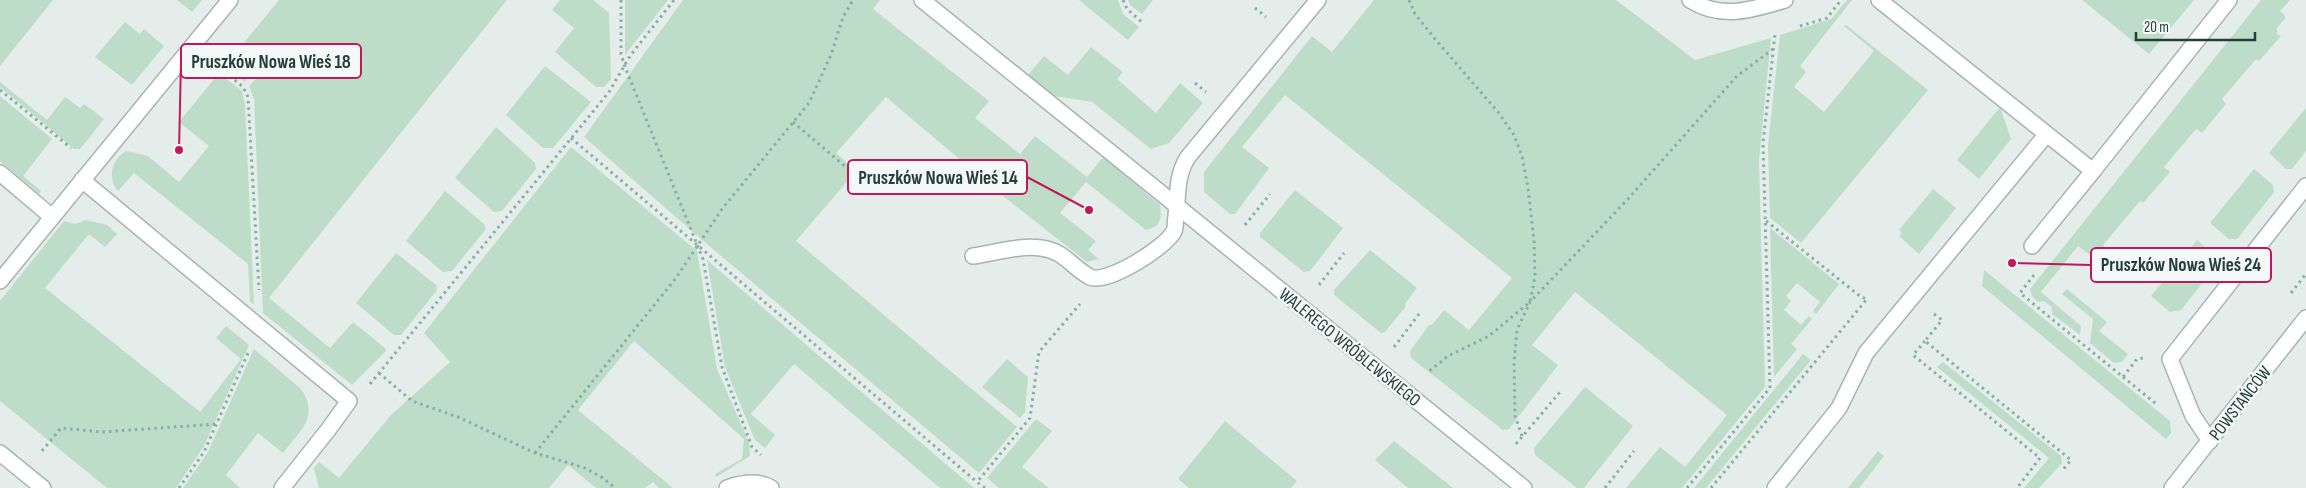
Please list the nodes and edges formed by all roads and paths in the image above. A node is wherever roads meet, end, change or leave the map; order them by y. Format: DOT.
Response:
graph roads {
  1 [pos="230,0"];
  2 [pos="621,0"];
  3 [pos="674,0"];
  4 [pos="853,0"];
  5 [pos="922,0"];
  6 [pos="1124,0"];
  7 [pos="1318,0"];
  8 [pos="1409,0"];
  9 [pos="1690,0"];
  10 [pos="1785,0"];
  11 [pos="1841,0"];
  12 [pos="1880,0"];
  13 [pos="2229,0"];
  14 [pos="1255,8"];
  15 [pos="1263,15"];
  16 [pos="1143,23"];
  17 [pos="1792,29"];
  18 [pos="1784,32"];
  19 [pos="194,45"];
  20 [pos="1774,48"];
  21 [pos="625,67"];
  22 [pos="1195,83"];
  23 [pos="0,90"];
  24 [pos="1203,90"];
  25 [pos="793,122"];
  26 [pos="2046,135"];
  27 [pos="571,138"];
  28 [pos="93,166"];
  29 [pos="2093,171"];
  30 [pos="0,174"];
  31 [pos="854,174"];
  32 [pos="82,180"];
  33 [pos="2306,186"];
  34 [pos="1270,194"];
  35 [pos="1177,206"];
  36 [pos="52,217"];
  37 [pos="1765,220"];
  38 [pos="1241,230"];
  39 [pos="697,245"];
  40 [pos="2032,246"];
  41 [pos="1344,253"];
  42 [pos="973,256"];
  43 [pos="2036,274"];
  44 [pos="1097,279"];
  45 [pos="0,281"];
  46 [pos="1315,289"];
  47 [pos="1530,302"];
  48 [pos="1929,309"];
  49 [pos="1419,314"];
  50 [pos="2306,318"];
  51 [pos="260,327"];
  52 [pos="1925,341"];
  53 [pos="1392,349"];
  54 [pos="2150,358"];
  55 [pos="379,373"];
  56 [pos="1424,375"];
  57 [pos="2122,377"];
  58 [pos="1560,392"];
  59 [pos="349,401"];
  60 [pos="2161,408"];
  61 [pos="218,424"];
  62 [pos="1522,436"];
  63 [pos="2210,441"];
  64 [pos="1514,447"];
  65 [pos="1634,451"];
  66 [pos="0,453"];
  67 [pos="535,453"];
  68 [pos="766,459"];
  69 [pos="2062,471"];
  70 [pos="23,472"];
  71 [pos="977,482"];
  72 [pos="2179,485"];
  73 [pos="42,488"];
  74 [pos="179,488"];
  75 [pos="282,488"];
  76 [pos="615,488"];
  77 [pos="727,488"];
  78 [pos="771,488"];
  79 [pos="985,488"];
  80 [pos="1524,488"];
  81 [pos="1605,488"];
  82 [pos="1687,488"];
  83 [pos="1711,488"];
  84 [pos="1775,488"];
  85 [pos="2017,488"];
  1 -- 19 [label="street"];
  2 -- 21 [label="path"];
  3 -- 21 [label="path"];
  4 -- 25 [label="path"];
  5 -- 35 [label="street, WALEREGO WRÓBLEWSKIEGO"];
  6 -- 16 [label="path"];
  7 -- 35 [label="street"];
  8 -- 47 [label="path"];
  9 -- 10 [label="street"];
  11 -- 17 [label="path"];
  12 -- 26 [label="street"];
  13 -- 29 [label="street"];
  14 -- 15 [label="path"];
  18 -- 20 [label="path"];
  19 -- 28 [label="street"];
  19 -- 51 [label="path"];
  20 -- 37 [label="path"];
  20 -- 47 [label="path"];
  21 -- 27 [label="path"];
  21 -- 39 [label="path"];
  22 -- 24 [label="path"];
  23 -- 28 [label="path"];
  25 -- 31 [label="path"];
  25 -- 39 [label="path"];
  26 -- 29 [label="street"];
  26 -- 84 [label="street"];
  27 -- 39 [label="path"];
  27 -- 55 [label="path"];
  28 -- 32 [label="street"];
  29 -- 40 [label="street"];
  30 -- 36 [label="street"];
  32 -- 36 [label="street"];
  32 -- 51 [label="street"];
  33 -- 63 [label="street"];
  34 -- 38 [label="path"];
  35 -- 44 [label="street"];
  35 -- 80 [label="street, WALEREGO WRÓBLEWSKIEGO"];
  36 -- 45 [label="street"];
  37 -- 82 [label="path"];
  37 -- 83 [label="path"];
  39 -- 67 [label="path"];
  39 -- 68 [label="path"];
  39 -- 71 [label="path"];
  41 -- 46 [label="path"];
  42 -- 44 [label="street"];
  43 -- 57 [label="path"];
  44 -- 71 [label="path"];
  47 -- 56 [label="path"];
  47 -- 62 [label="path"];
  48 -- 52 [label="path"];
  49 -- 53 [label="path"];
  50 -- 63 [label="street, POWSTAŃCÓW"];
  51 -- 59 [label="street"];
  51 -- 61 [label="path"];
  52 -- 69 [label="path"];
  52 -- 85 [label="path"];
  54 -- 57 [label="path"];
  55 -- 59 [label="path"];
  55 -- 67 [label="path"];
  57 -- 60 [label="path"];
  58 -- 62 [label="path"];
  59 -- 75 [label="street"];
  61 -- 70 [label="path"];
  61 -- 74 [label="path"];
  62 -- 64 [label="path"];
  63 -- 72 [label="street, POWSTAŃCÓW"];
  65 -- 81 [label="path"];
  66 -- 70 [label="street"];
  67 -- 76 [label="path"];
  70 -- 73 [label="street"];
  71 -- 79 [label="path"];
  77 -- 78 [label="street"];
}
